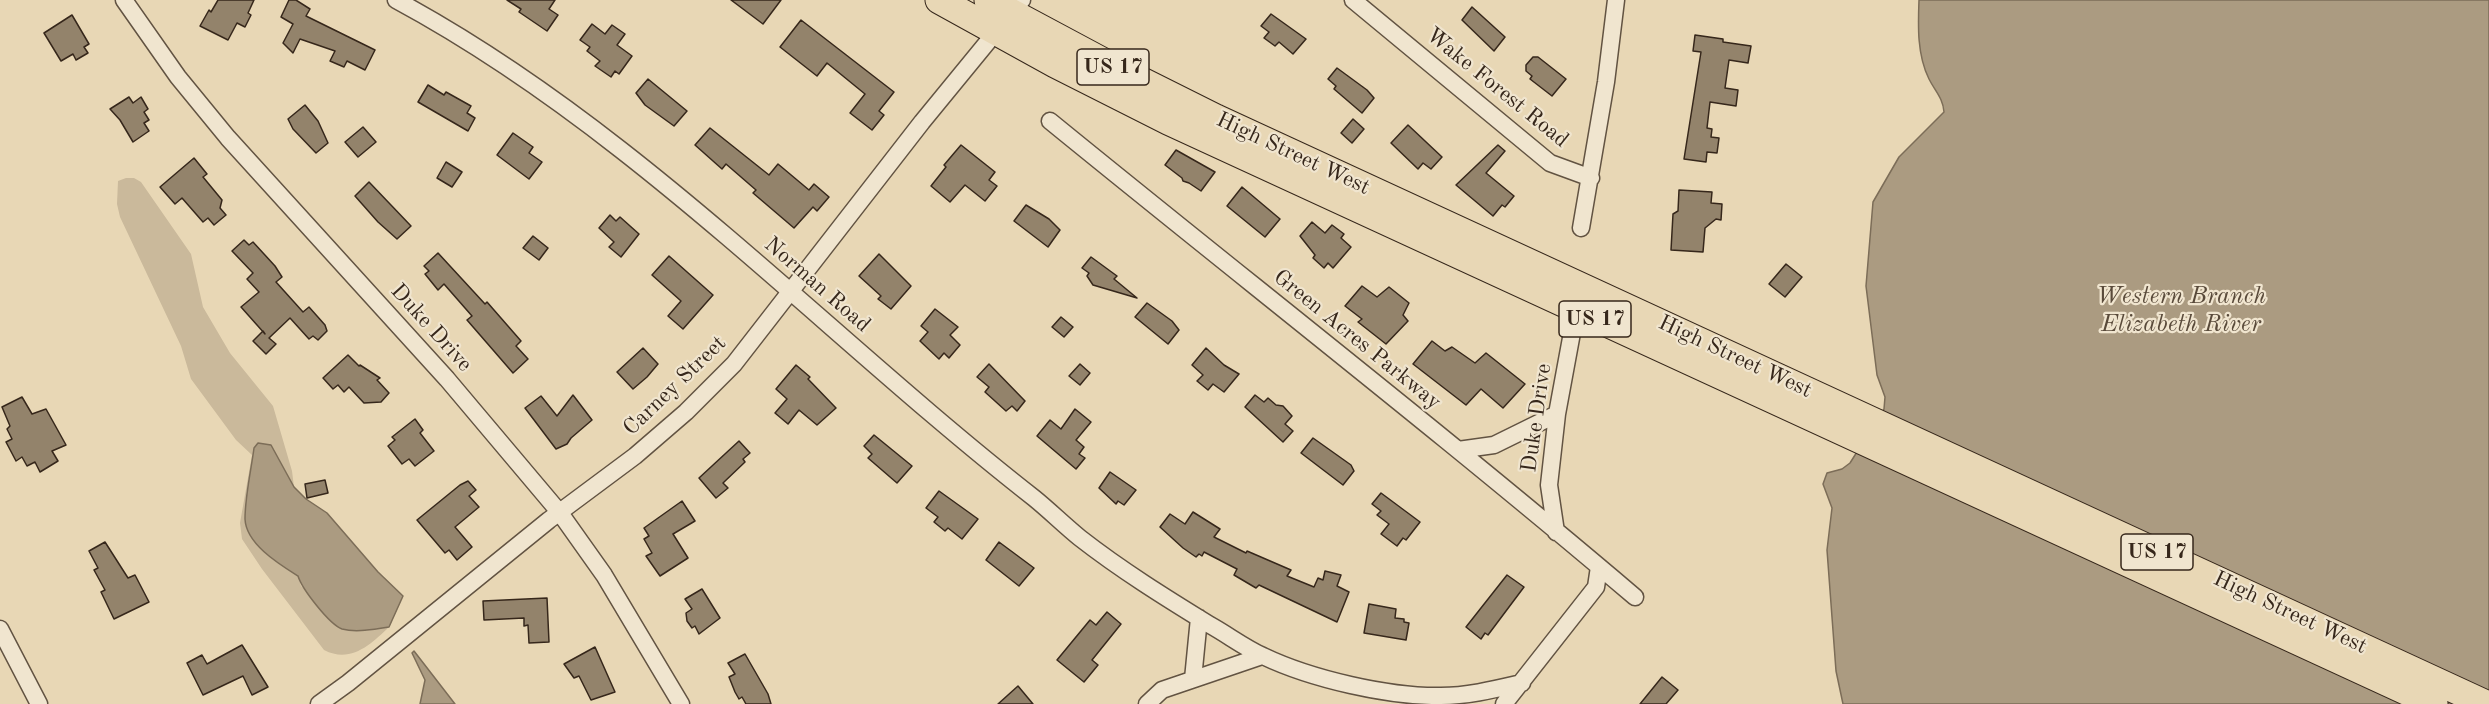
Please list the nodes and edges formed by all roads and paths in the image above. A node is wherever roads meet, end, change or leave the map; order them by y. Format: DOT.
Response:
graph roads {
  1 [pos="124,0"];
  2 [pos="396,0"];
  3 [pos="939,0"];
  4 [pos="1353,0"];
  5 [pos="1616,0"];
  6 [pos="1004,11"];
  7 [pos="1050,121"];
  8 [pos="1590,178"];
  9 [pos="1581,228"];
  10 [pos="791,292"];
  11 [pos="1576,311"];
  12 [pos="1823,410"];
  13 [pos="1557,414"];
  14 [pos="1458,450"];
  15 [pos="560,513"];
  16 [pos="1556,531"];
  17 [pos="1599,567"];
  18 [pos="1635,597"];
  19 [pos="1199,618"];
  20 [pos="0,629"];
  21 [pos="1262,656"];
  22 [pos="1193,679"];
  23 [pos="1522,683"];
  24 [pos="1423,700"];
  25 [pos="39,704"];
  26 [pos="319,704"];
  27 [pos="681,704"];
  28 [pos="1147,704"];
  29 [pos="1504,704"];
  30 [pos="2434,704"];
  31 [pos="2486,704"];
  1 -- 15 [label="street, Duke Drive"];
  2 -- 10 [label="street, Norman Road"];
  3 -- 6 [label="main road, High Street West / US 17"];
  4 -- 8 [label="street, Wake Forest Road"];
  5 -- 8 [label="street"];
  6 -- 10 [label="street, Carney Street"];
  6 -- 11 [label="main road, High Street West / US 17"];
  6 -- 12 [label="main road, High Street West / US 17"];
  7 -- 14 [label="street, Green Acres Parkway"];
  8 -- 9 [label="street"];
  10 -- 15 [label="street, Carney Street"];
  10 -- 19 [label="street, Norman Road"];
  11 -- 12 [label="main road, High Street West / US 17"];
  11 -- 13 [label="street, Duke Drive"];
  12 -- 30 [label="main road, High Street West / US 17"];
  12 -- 31 [label="main road, High Street West / US 17"];
  13 -- 14 [label="street"];
  13 -- 16 [label="street, Duke Drive"];
  14 -- 16 [label="street, Green Acres Parkway"];
  15 -- 26 [label="street, Carney Street"];
  15 -- 27 [label="street, Duke Drive"];
  16 -- 17 [label="street, Green Acres Parkway"];
  17 -- 18 [label="street, Green Acres Parkway"];
  17 -- 23 [label="street"];
  19 -- 21 [label="street, Norman Road"];
  19 -- 22 [label="street"];
  20 -- 25 [label="street"];
  21 -- 22 [label="street"];
  21 -- 24 [label="street, Norman Road"];
  22 -- 28 [label="street"];
  23 -- 24 [label="street, Norman Road"];
  23 -- 29 [label="street"];
}
